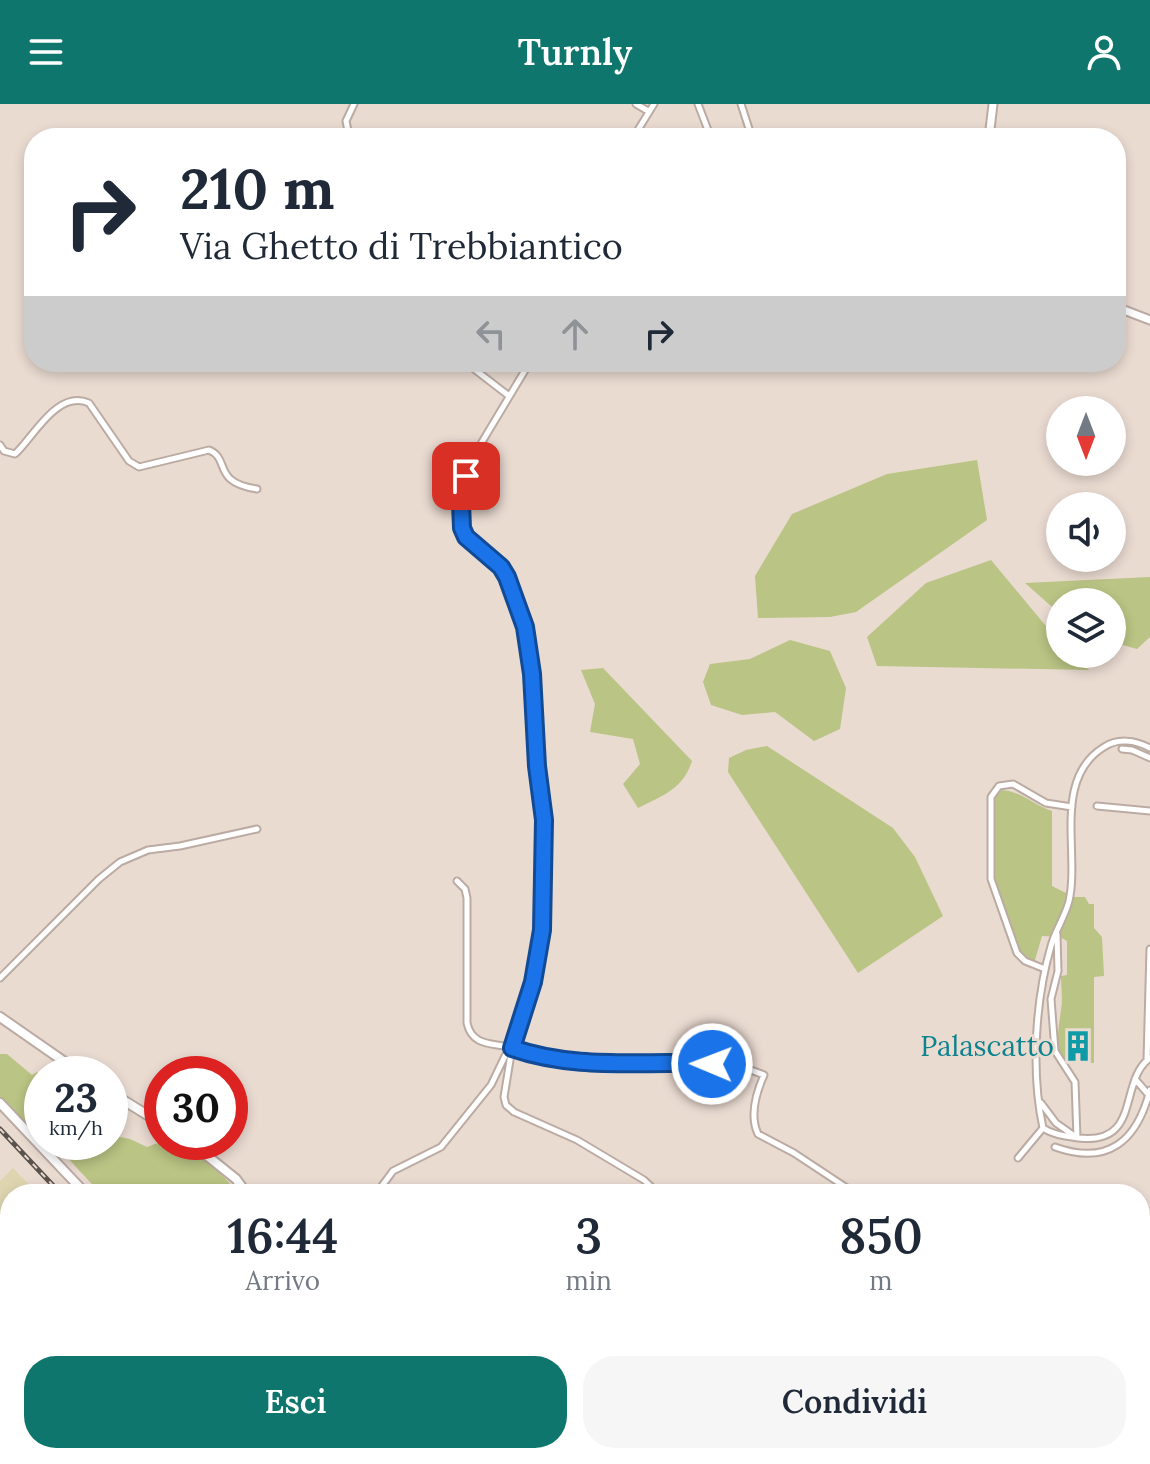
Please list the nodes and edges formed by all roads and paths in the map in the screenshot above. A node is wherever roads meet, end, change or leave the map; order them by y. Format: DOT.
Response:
graph roads {
  1 [pos="354,104"];
  2 [pos="636,104"];
  3 [pos="654,104"];
  4 [pos="698,104"];
  5 [pos="741,104"];
  6 [pos="993,104"];
  7 [pos="648,111"];
  8 [pos="347,128"];
  9 [pos="639,128"];
  10 [pos="707,128"];
  11 [pos="749,128"];
  12 [pos="990,128"];
  13 [pos="1126,311"];
  14 [pos="1150,320"];
  15 [pos="478,372"];
  16 [pos="524,372"];
  17 [pos="509,396"];
  18 [pos="0,445"];
  19 [pos="257,489"];
  20 [pos="1150,748"];
  21 [pos="1122,749"];
  22 [pos="1150,758"];
  23 [pos="1097,806"];
  24 [pos="1072,807"];
  25 [pos="1150,811"];
  26 [pos="257,829"];
  27 [pos="457,881"];
  28 [pos="1057,932"];
  29 [pos="1150,949"];
  30 [pos="1045,969"];
  31 [pos="0,978"];
  32 [pos="0,1017"];
  33 [pos="512,1048"];
  34 [pos="56,1056"];
  35 [pos="1149,1059"];
  36 [pos="1135,1079"];
  37 [pos="1149,1093"];
  38 [pos="1039,1100"];
  39 [pos="0,1103"];
  40 [pos="1043,1128"];
  41 [pos="1077,1138"];
  42 [pos="1055,1147"];
  43 [pos="1018,1158"];
  44 [pos="212,1160"];
  45 [pos="77,1184"];
  46 [pos="240,1184"];
  47 [pos="383,1184"];
  48 [pos="648,1184"];
  49 [pos="841,1184"];
  1 -- 8 [label="street"];
  2 -- 7 [label="street"];
  3 -- 7 [label="street"];
  4 -- 10 [label="street"];
  5 -- 11 [label="street"];
  6 -- 12 [label="street"];
  7 -- 9 [label="street"];
  13 -- 14 [label="street"];
  15 -- 17 [label="street"];
  16 -- 17 [label="street"];
  17 -- 33 [label="street"];
  18 -- 19 [label="street"];
  20 -- 24 [label="street"];
  21 -- 22 [label="street"];
  23 -- 25 [label="street"];
  24 -- 28 [label="street"];
  24 -- 30 [label="street"];
  26 -- 31 [label="street"];
  27 -- 33 [label="street"];
  28 -- 30 [label="street"];
  28 -- 41 [label="street"];
  29 -- 35 [label="street"];
  30 -- 38 [label="street"];
  32 -- 34 [label="main road"];
  33 -- 47 [label="street"];
  33 -- 48 [label="street"];
  33 -- 49 [label="street"];
  35 -- 36 [label="street"];
  36 -- 37 [label="street"];
  36 -- 41 [label="street"];
  37 -- 42 [label="street"];
  38 -- 40 [label="street"];
  38 -- 41 [label="street"];
  39 -- 45 [label="main road"];
  40 -- 41 [label="street"];
  40 -- 43 [label="street"];
  44 -- 46 [label="main road"];
}
